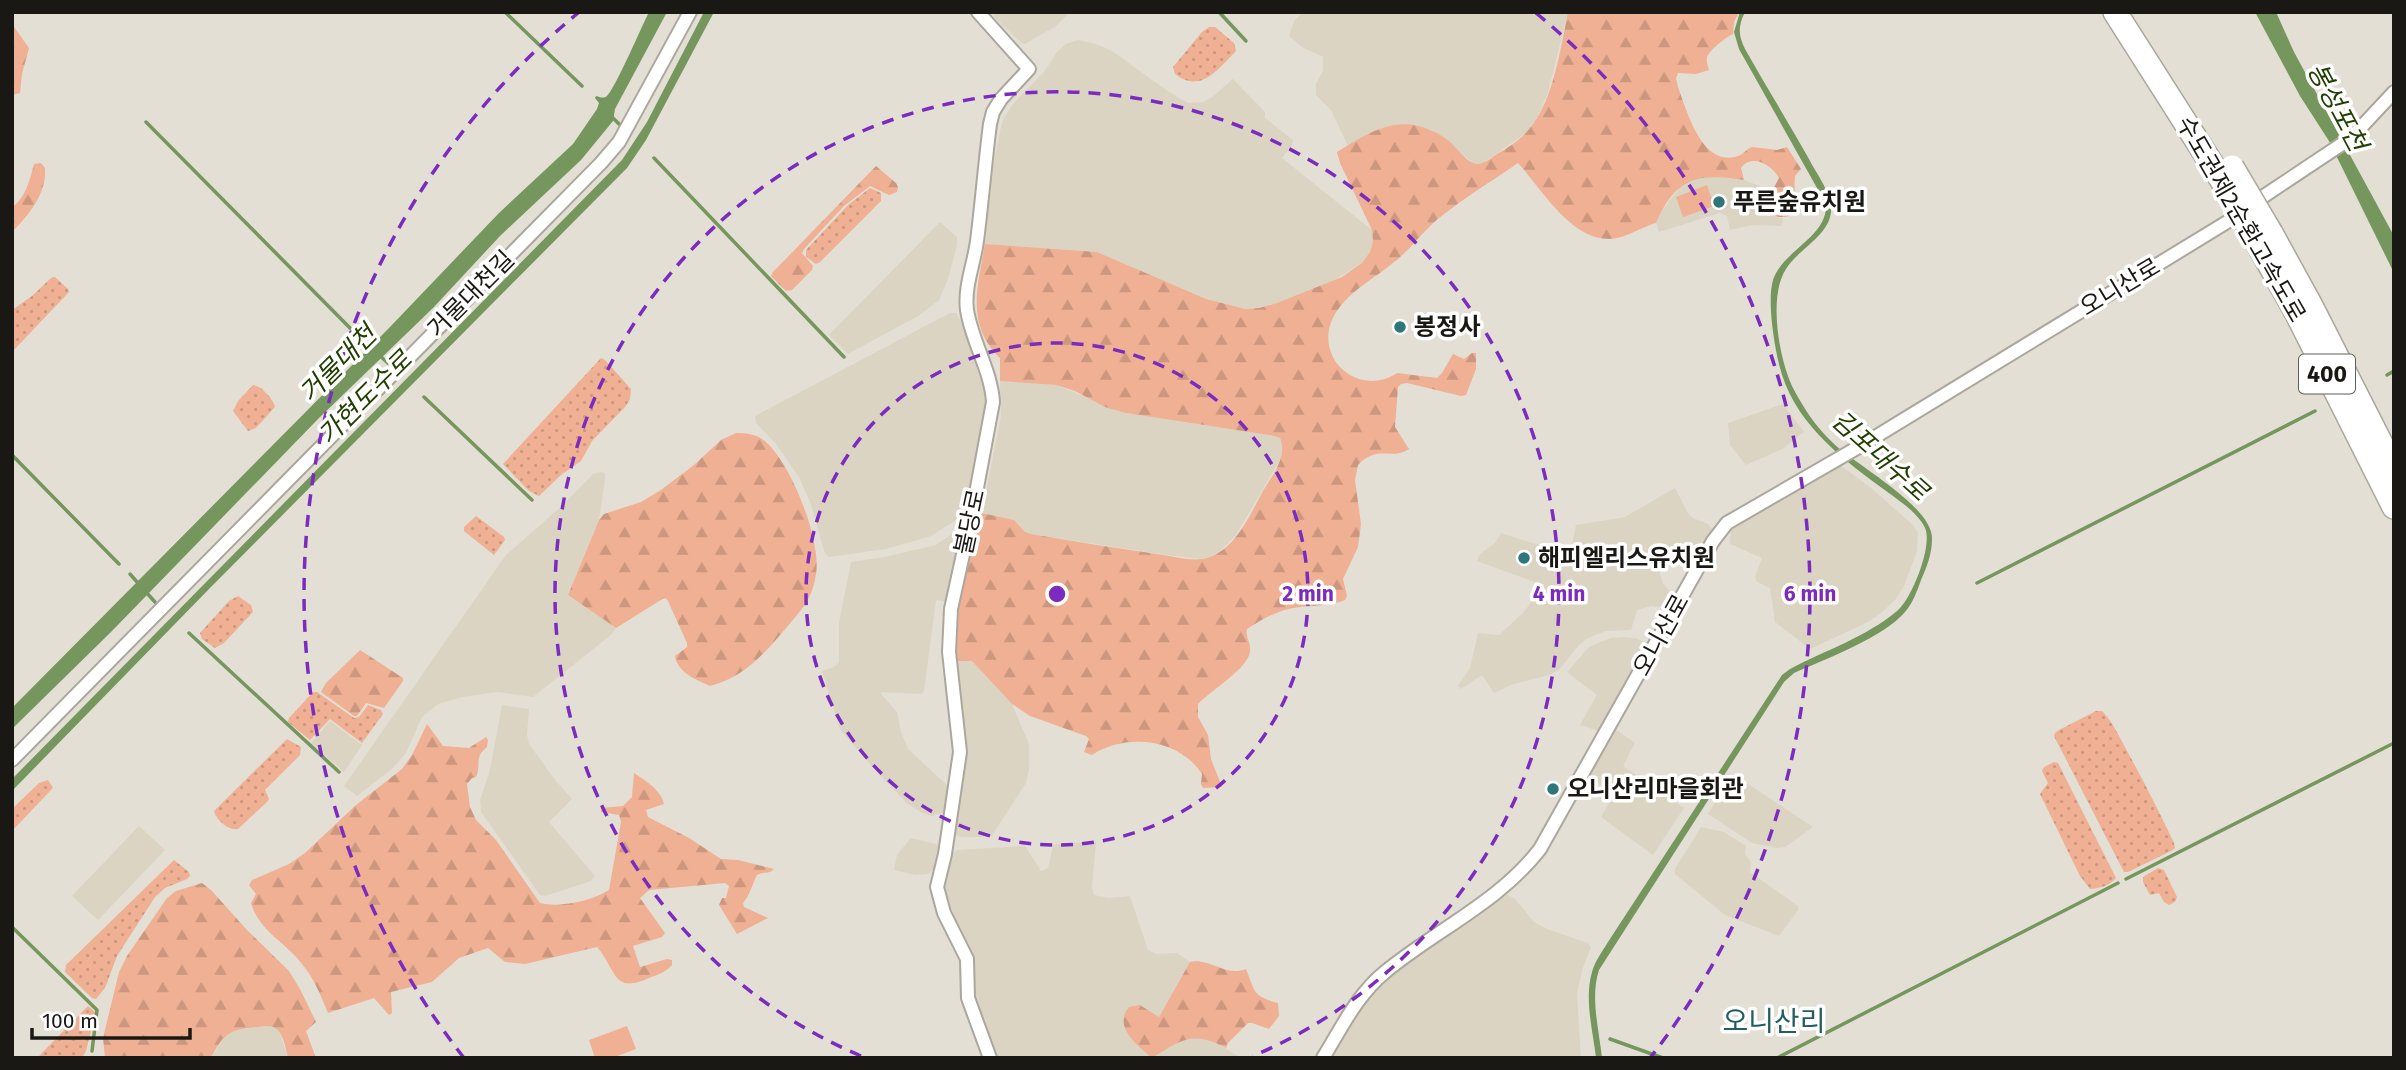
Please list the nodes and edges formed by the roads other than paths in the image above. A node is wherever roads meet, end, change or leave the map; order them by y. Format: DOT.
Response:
graph roads {
  1 [pos="690,12"];
  2 [pos="978,12"];
  3 [pos="2115,12"];
  4 [pos="2133,12"];
  5 [pos="2394,92"];
  6 [pos="2226,172"];
  7 [pos="2264,196"];
  8 [pos="2232,219"];
  9 [pos="2264,238"];
  10 [pos="2394,469"];
  11 [pos="2394,507"];
  12 [pos="12,760"];
  13 [pos="990,1058"];
  14 [pos="1323,1058"];
  1 -- 12 [label="street, 거물대천길"];
  2 -- 13 [label="street, 불당로"];
  3 -- 6 [label="highway, 수도권제2순환고속도로 / 400"];
  4 -- 6 [label="highway, 수도권제2순환고속도로 / 400"];
  5 -- 7 [label="street"];
  6 -- 9 [label="highway, 수도권제2순환고속도로 / 400, bridge"];
  8 -- 14 [label="street, 오니산로"];
  9 -- 10 [label="highway, 수도권제2순환고속도로 / 400"];
  9 -- 11 [label="highway, 수도권제2순환고속도로 / 400"];
}
